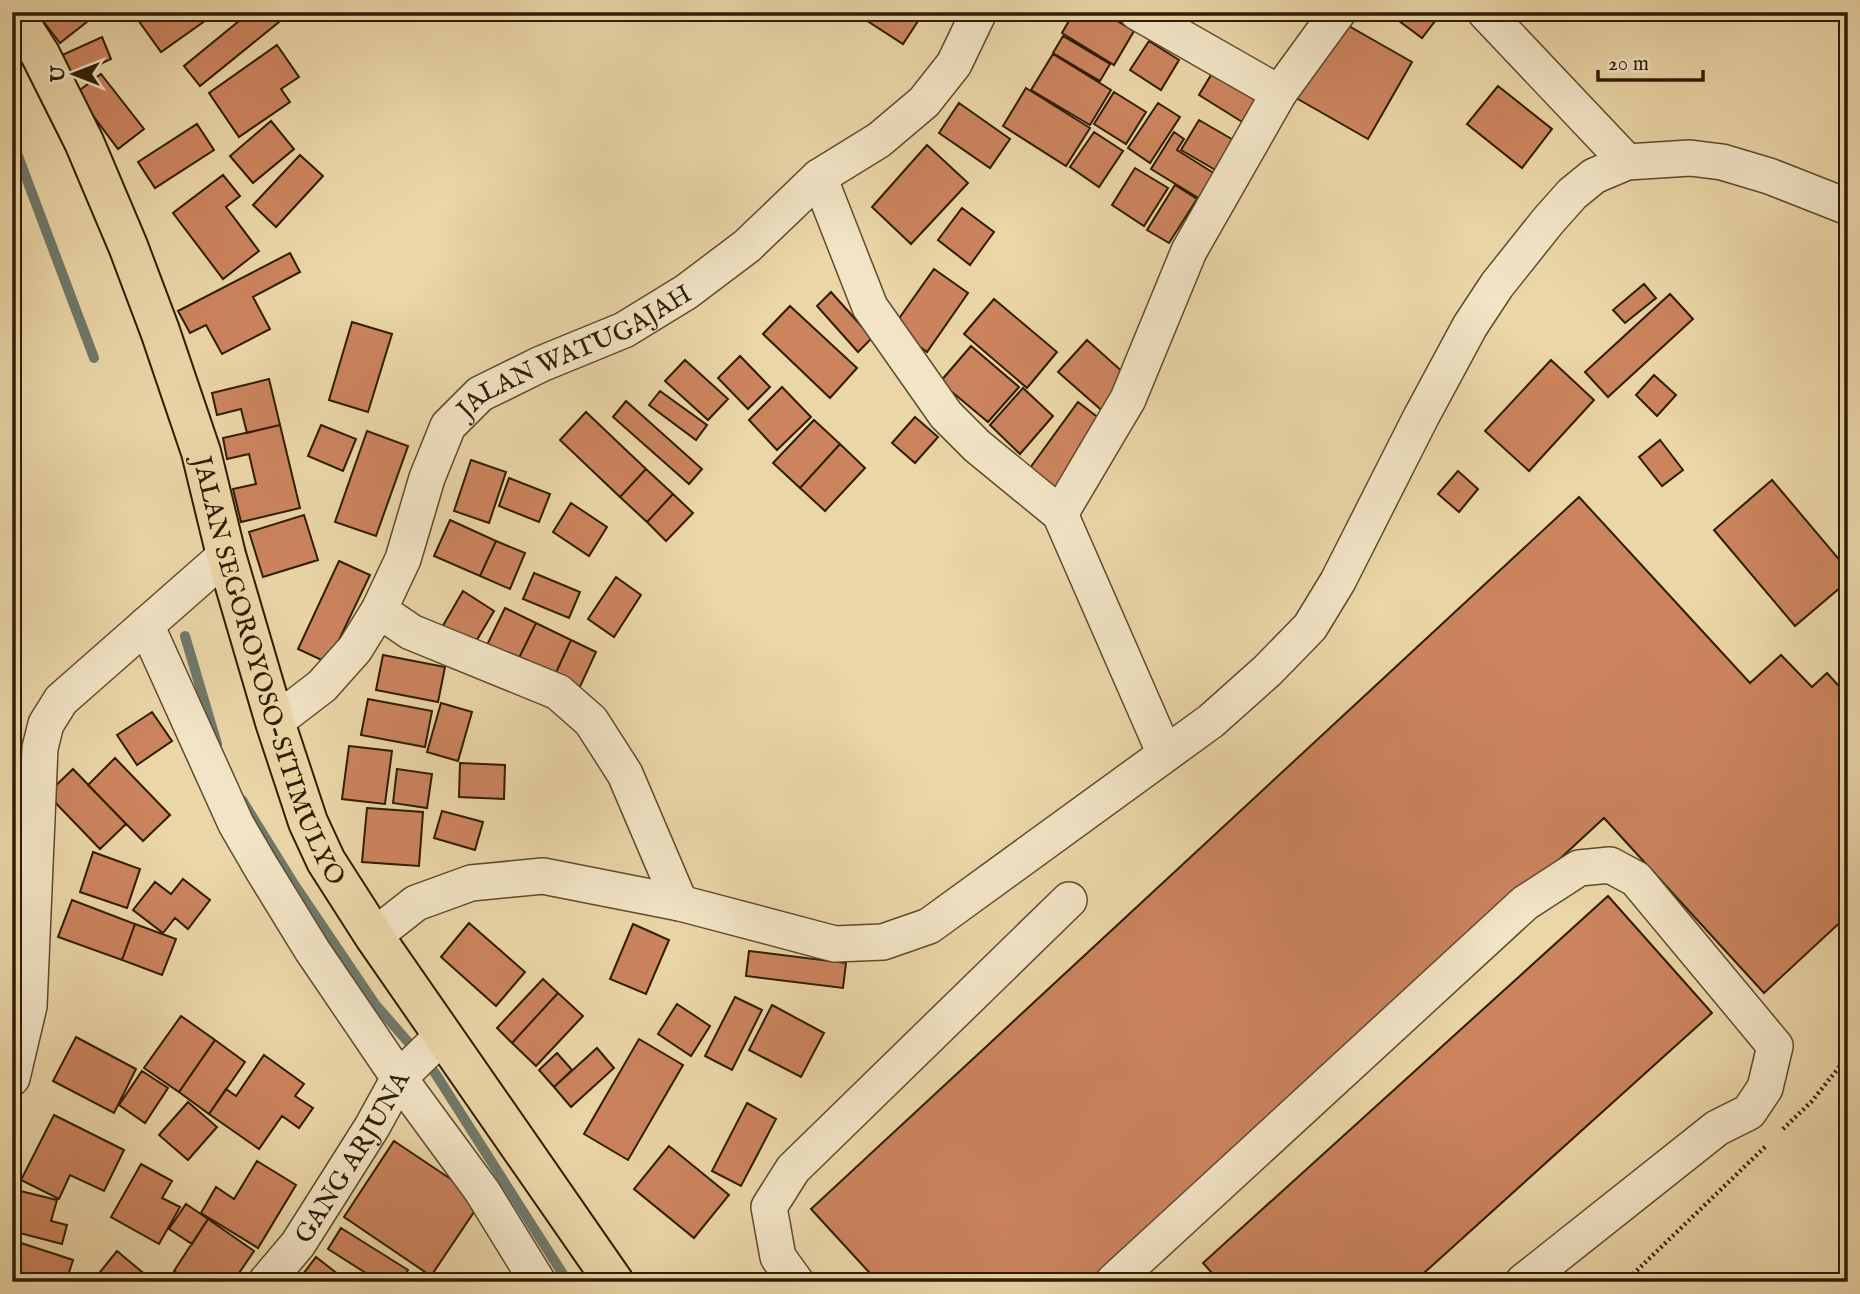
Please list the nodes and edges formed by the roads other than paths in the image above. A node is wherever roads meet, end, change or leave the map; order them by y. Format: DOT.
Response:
graph roads {
  1 [pos="13,12"];
  2 [pos="979,12"];
  3 [pos="1137,12"];
  4 [pos="1338,12"];
  5 [pos="1485,12"];
  6 [pos="1279,93"];
  7 [pos="1627,162"];
  8 [pos="819,177"];
  9 [pos="1848,207"];
  10 [pos="1060,514"];
  11 [pos="226,555"];
  12 [pos="379,610"];
  13 [pos="146,625"];
  14 [pos="275,722"];
  15 [pos="1165,754"];
  16 [pos="1069,900"];
  17 [pos="680,903"];
  18 [pos="374,936"];
  19 [pos="443,1035"];
  20 [pos="12,1078"];
  21 [pos="399,1078"];
  22 [pos="266,1282"];
  23 [pos="538,1282"];
  24 [pos="614,1282"];
  25 [pos="796,1282"];
  26 [pos="1113,1282"];
  27 [pos="1523,1282"];
  1 -- 11 [label="main road, JALAN SEGOROYOSO-SITIMULYO"];
  2 -- 8 [label="street, JALAN WATUGAJAH"];
  3 -- 6 [label="street"];
  4 -- 6 [label="street"];
  5 -- 7 [label="street"];
  6 -- 10 [label="street"];
  7 -- 9 [label="street"];
  7 -- 15 [label="street"];
  8 -- 10 [label="street"];
  8 -- 12 [label="street, JALAN WATUGAJAH"];
  10 -- 15 [label="street"];
  11 -- 13 [label="street"];
  11 -- 14 [label="main road, JALAN SEGOROYOSO-SITIMULYO"];
  12 -- 14 [label="street, JALAN WATUGAJAH"];
  12 -- 17 [label="street"];
  13 -- 20 [label="street"];
  13 -- 21 [label="street"];
  14 -- 18 [label="main road, JALAN SEGOROYOSO-SITIMULYO"];
  15 -- 17 [label="street"];
  16 -- 25 [label="street"];
  17 -- 18 [label="street"];
  18 -- 19 [label="main road, JALAN SEGOROYOSO-SITIMULYO"];
  19 -- 21 [label="street, GANG ARJUNA"];
  19 -- 24 [label="main road, JALAN SEGOROYOSO-SITIMULYO"];
  21 -- 22 [label="street, GANG ARJUNA"];
  21 -- 23 [label="street"];
  26 -- 27 [label="street"];
}
